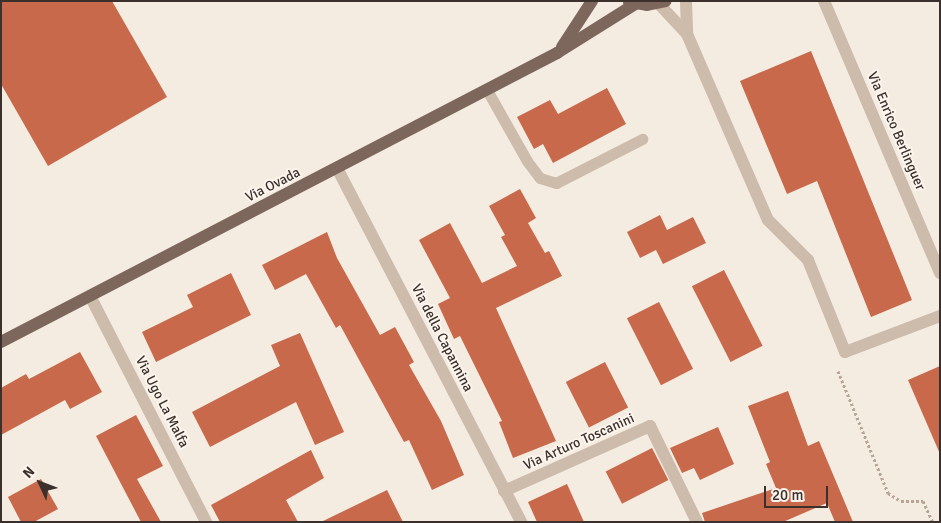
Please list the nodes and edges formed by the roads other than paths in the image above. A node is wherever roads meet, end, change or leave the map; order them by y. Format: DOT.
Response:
graph roads {
  1 [pos="592,1"];
  2 [pos="686,1"];
  3 [pos="824,1"];
  4 [pos="663,2"];
  5 [pos="631,3"];
  6 [pos="687,34"];
  7 [pos="557,54"];
  8 [pos="487,90"];
  9 [pos="642,139"];
  10 [pos="337,168"];
  11 [pos="940,273"];
  12 [pos="90,296"];
  13 [pos="940,316"];
  14 [pos="1,342"];
  15 [pos="504,491"];
  16 [pos="206,522"];
  17 [pos="520,522"];
  18 [pos="697,522"];
  1 -- 7 [label="main road, Via Ovada"];
  2 -- 6 [label="street"];
  3 -- 11 [label="street, Via Enrico Berlinguer"];
  4 -- 5 [label="main road"];
  4 -- 6 [label="street"];
  5 -- 7 [label="main road, Via Ovada"];
  6 -- 13 [label="street"];
  7 -- 8 [label="main road, Via Ovada"];
  8 -- 9 [label="lane"];
  8 -- 10 [label="main road, Via Ovada"];
  10 -- 12 [label="main road, Via Ovada"];
  10 -- 15 [label="street, Via della Capannina"];
  12 -- 14 [label="main road, Via Ovada"];
  12 -- 16 [label="street, Via Ugo La Malfa"];
  15 -- 17 [label="street, Via della Capannina"];
  15 -- 18 [label="street, Via Arturo Toscanini"];
}
